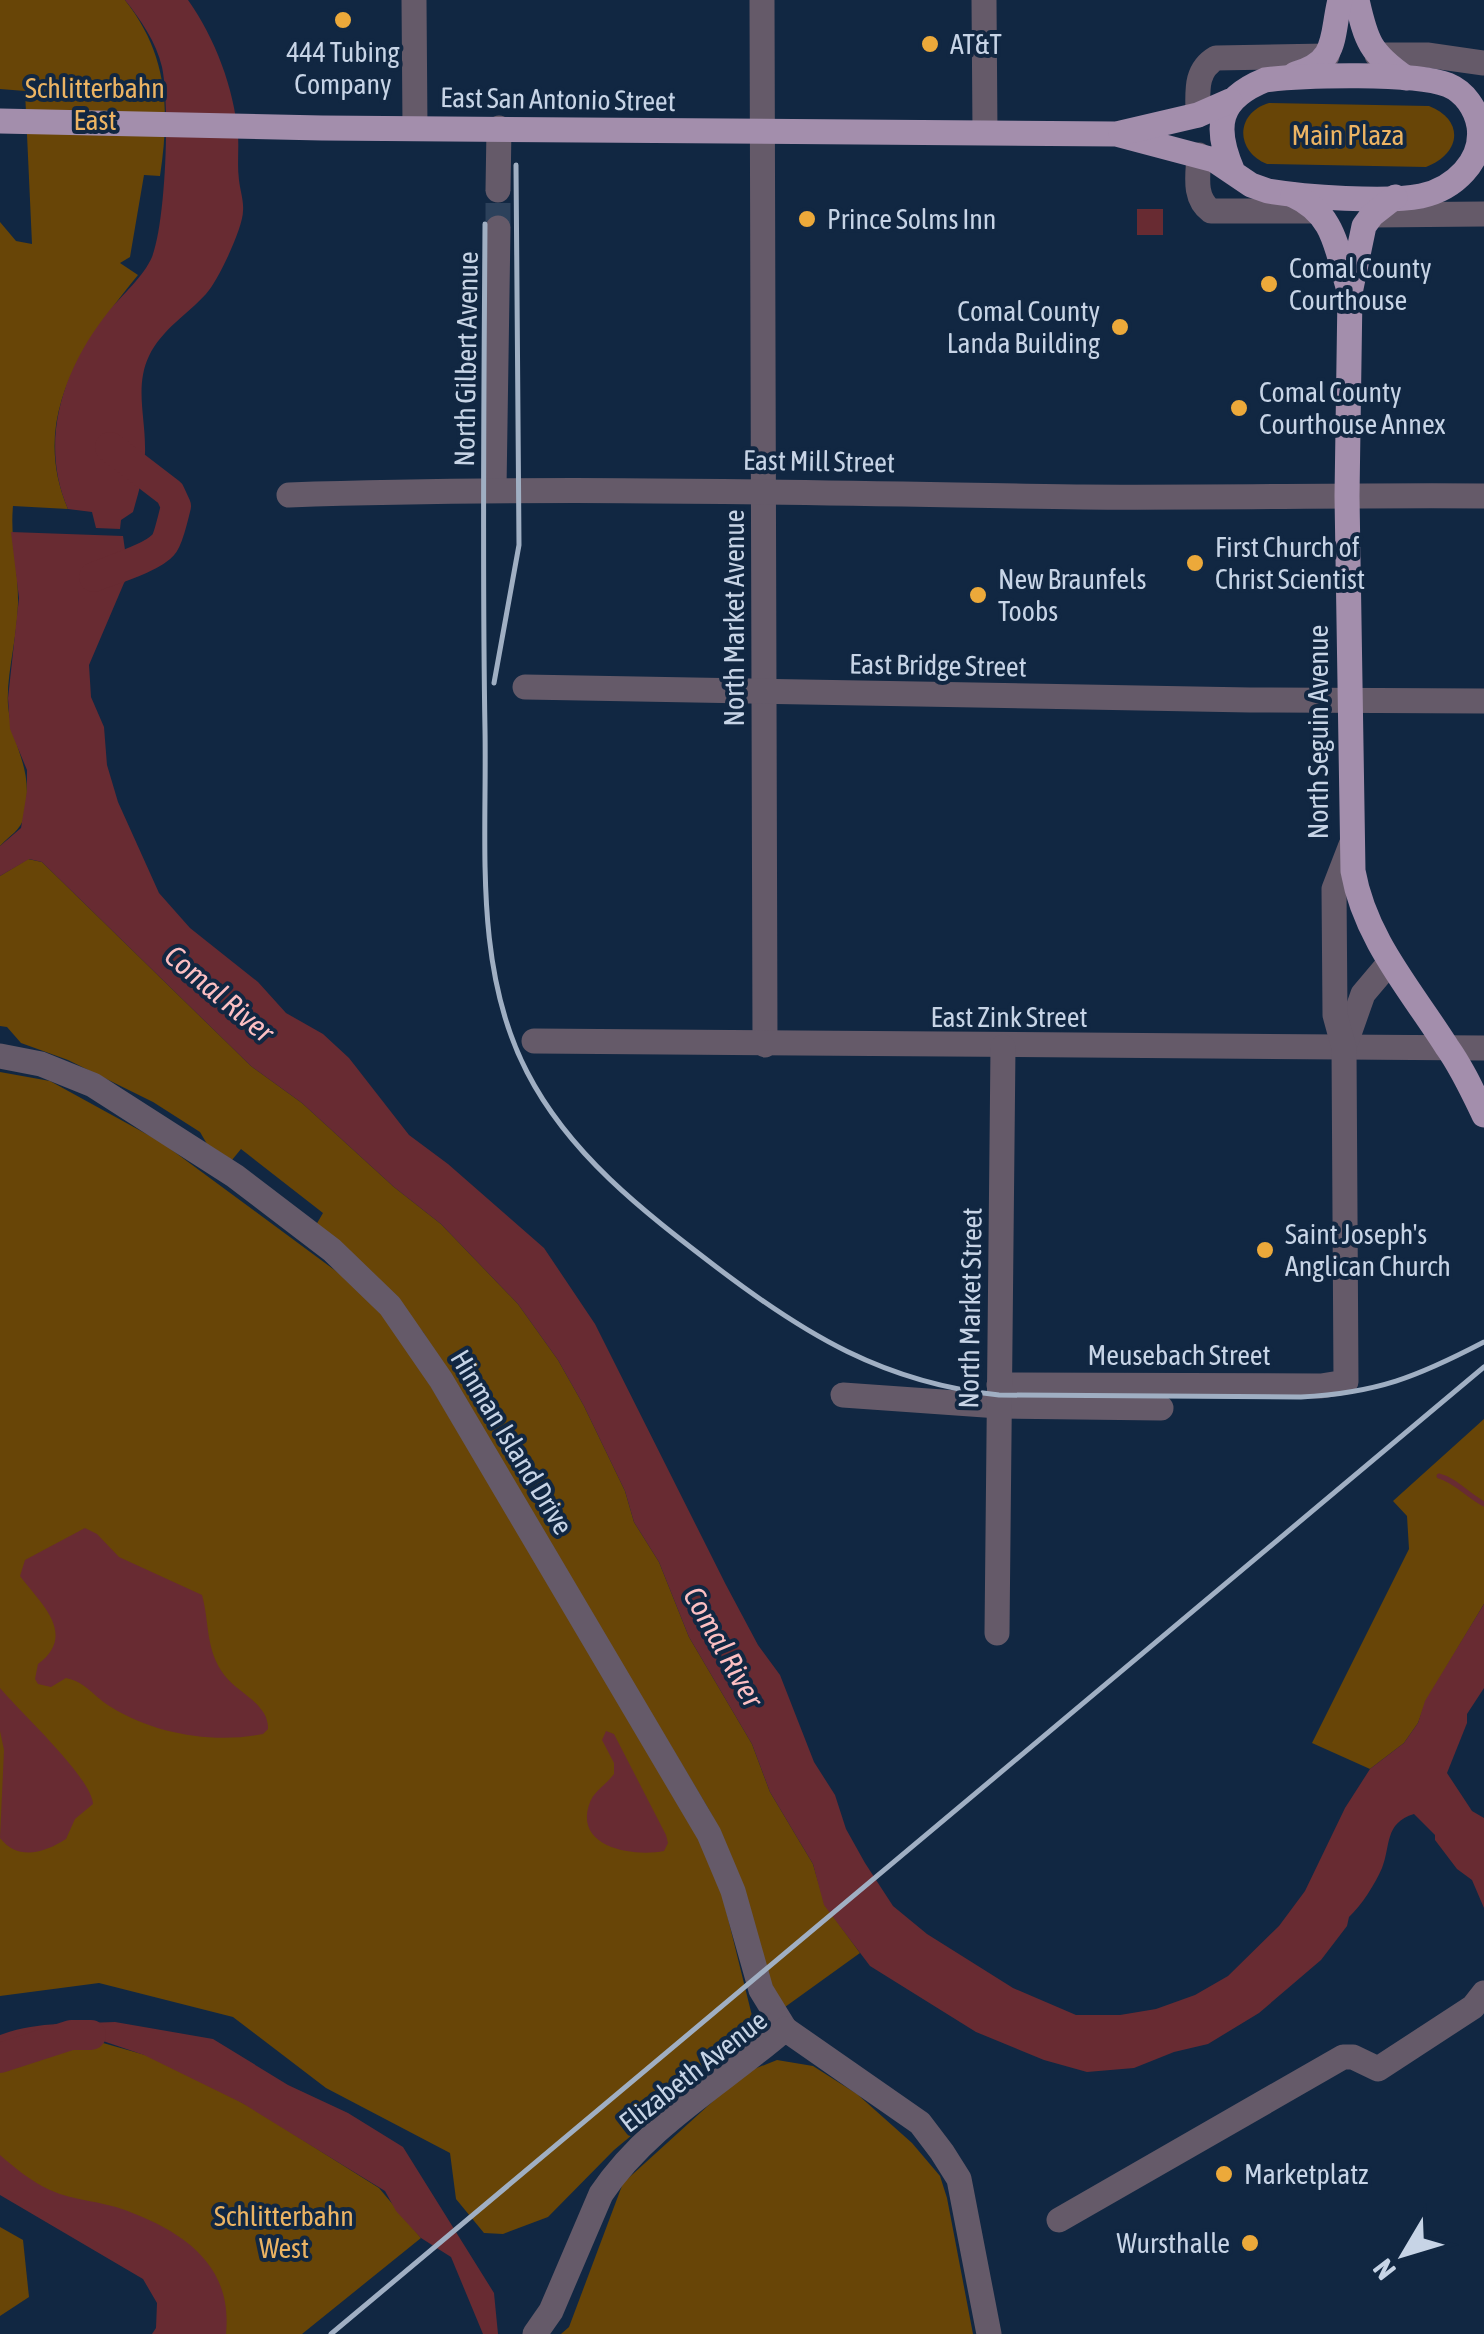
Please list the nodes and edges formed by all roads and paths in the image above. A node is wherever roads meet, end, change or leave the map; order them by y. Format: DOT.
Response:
graph roads {
  1 [pos="414,0"];
  2 [pos="762,0"];
  3 [pos="984,0"];
  4 [pos="1340,0"];
  5 [pos="1357,0"];
  6 [pos="1377,55"];
  7 [pos="1327,56"];
  8 [pos="1484,64"];
  9 [pos="1282,78"];
  10 [pos="1406,78"];
  11 [pos="1230,100"];
  12 [pos="1477,106"];
  13 [pos="1198,115"];
  14 [pos="0,121"];
  15 [pos="415,128"];
  16 [pos="499,128"];
  17 [pos="762,131"];
  18 [pos="985,132"];
  19 [pos="1116,134"];
  20 [pos="1200,155"];
  21 [pos="1476,167"];
  22 [pos="1232,172"];
  23 [pos="498,190"];
  24 [pos="1292,195"];
  25 [pos="1395,197"];
  26 [pos="1320,211"];
  27 [pos="1484,214"];
  28 [pos="1372,215"];
  29 [pos="498,228"];
  30 [pos="1350,293"];
  31 [pos="494,490"];
  32 [pos="764,490"];
  33 [pos="289,495"];
  34 [pos="1348,496"];
  35 [pos="1484,496"];
  36 [pos="525,687"];
  37 [pos="764,692"];
  38 [pos="1350,700"];
  39 [pos="1484,700"];
  40 [pos="1351,845"];
  41 [pos="1390,962"];
  42 [pos="534,1041"];
  43 [pos="765,1046"];
  44 [pos="1003,1047"];
  45 [pos="1344,1048"];
  46 [pos="1448,1048"];
  47 [pos="1484,1048"];
  48 [pos="0,1056"];
  49 [pos="1484,1115"];
  50 [pos="1346,1369"];
  51 [pos="843,1395"];
  52 [pos="999,1396"];
  53 [pos="1161,1408"];
  54 [pos="997,1633"];
  55 [pos="1484,1993"];
  56 [pos="785,2029"];
  57 [pos="755,2054"];
  58 [pos="824,2058"];
  59 [pos="1060,2220"];
  60 [pos="535,2334"];
  61 [pos="989,2334"];
  1 -- 15 [label="street"];
  2 -- 17 [label="street, North Market Avenue"];
  3 -- 18 [label="street"];
  4 -- 7 [label="main road"];
  5 -- 6 [label="main road"];
  6 -- 8 [label="street"];
  6 -- 10 [label="main road"];
  7 -- 9 [label="main road"];
  7 -- 13 [label="street"];
  9 -- 10 [label="main road"];
  9 -- 11 [label="main road"];
  10 -- 12 [label="main road"];
  11 -- 13 [label="main road, East San Antonio Street"];
  11 -- 22 [label="main road"];
  12 -- 21 [label="main road"];
  13 -- 19 [label="main road, East San Antonio Street"];
  14 -- 15 [label="main road, East San Antonio Street"];
  15 -- 16 [label="main road, East San Antonio Street"];
  16 -- 17 [label="main road, East San Antonio Street"];
  16 -- 23 [label="street"];
  17 -- 18 [label="main road, East San Antonio Street"];
  17 -- 32 [label="street, North Market Avenue"];
  18 -- 19 [label="main road, East San Antonio Street"];
  19 -- 20 [label="main road, East San Antonio Street"];
  20 -- 22 [label="main road, East San Antonio Street"];
  20 -- 26 [label="street"];
  21 -- 25 [label="main road"];
  22 -- 24 [label="main road"];
  24 -- 25 [label="main road"];
  24 -- 26 [label="main road"];
  25 -- 28 [label="main road"];
  26 -- 30 [label="main road, North Seguin Avenue"];
  27 -- 28 [label="street"];
  28 -- 30 [label="main road, North Seguin Avenue"];
  29 -- 31 [label="street, North Gilbert Avenue"];
  30 -- 34 [label="main road, North Seguin Avenue"];
  31 -- 32 [label="street, East Mill Street"];
  31 -- 33 [label="street, East Mill Street"];
  32 -- 34 [label="street, East Mill Street"];
  32 -- 37 [label="street, North Market Avenue"];
  34 -- 35 [label="street, East Mill Street"];
  34 -- 38 [label="main road, North Seguin Avenue"];
  36 -- 37 [label="street, East Bridge Street"];
  37 -- 38 [label="street, East Bridge Street"];
  37 -- 43 [label="street, North Market Avenue"];
  38 -- 39 [label="street, East Bridge Street"];
  38 -- 40 [label="main road, North Seguin Avenue"];
  40 -- 41 [label="main road"];
  40 -- 45 [label="street, North Seguin Avenue"];
  41 -- 45 [label="street, North Seguin Avenue"];
  41 -- 46 [label="main road"];
  42 -- 43 [label="street, East Zink Street"];
  43 -- 44 [label="street, East Zink Street"];
  44 -- 45 [label="street, East Zink Street"];
  44 -- 52 [label="street, North Market Street"];
  45 -- 46 [label="street, East Zink Street"];
  45 -- 50 [label="street, North Seguin Avenue"];
  46 -- 47 [label="street, East Zink Street"];
  46 -- 49 [label="main road"];
  48 -- 56 [label="street, Hinman Island Drive"];
  50 -- 52 [label="street, Meusebach Street"];
  51 -- 52 [label="street, Meusebach Street"];
  52 -- 53 [label="street, Meusebach Street"];
  52 -- 54 [label="street, North Market Street"];
  55 -- 59 [label="street"];
  56 -- 57 [label="street, Elizabeth Avenue"];
  56 -- 58 [label="street, Elizabeth Avenue"];
  57 -- 58 [label="street"];
  57 -- 60 [label="street, Elizabeth Avenue"];
  58 -- 61 [label="street, Elizabeth Avenue"];
}
